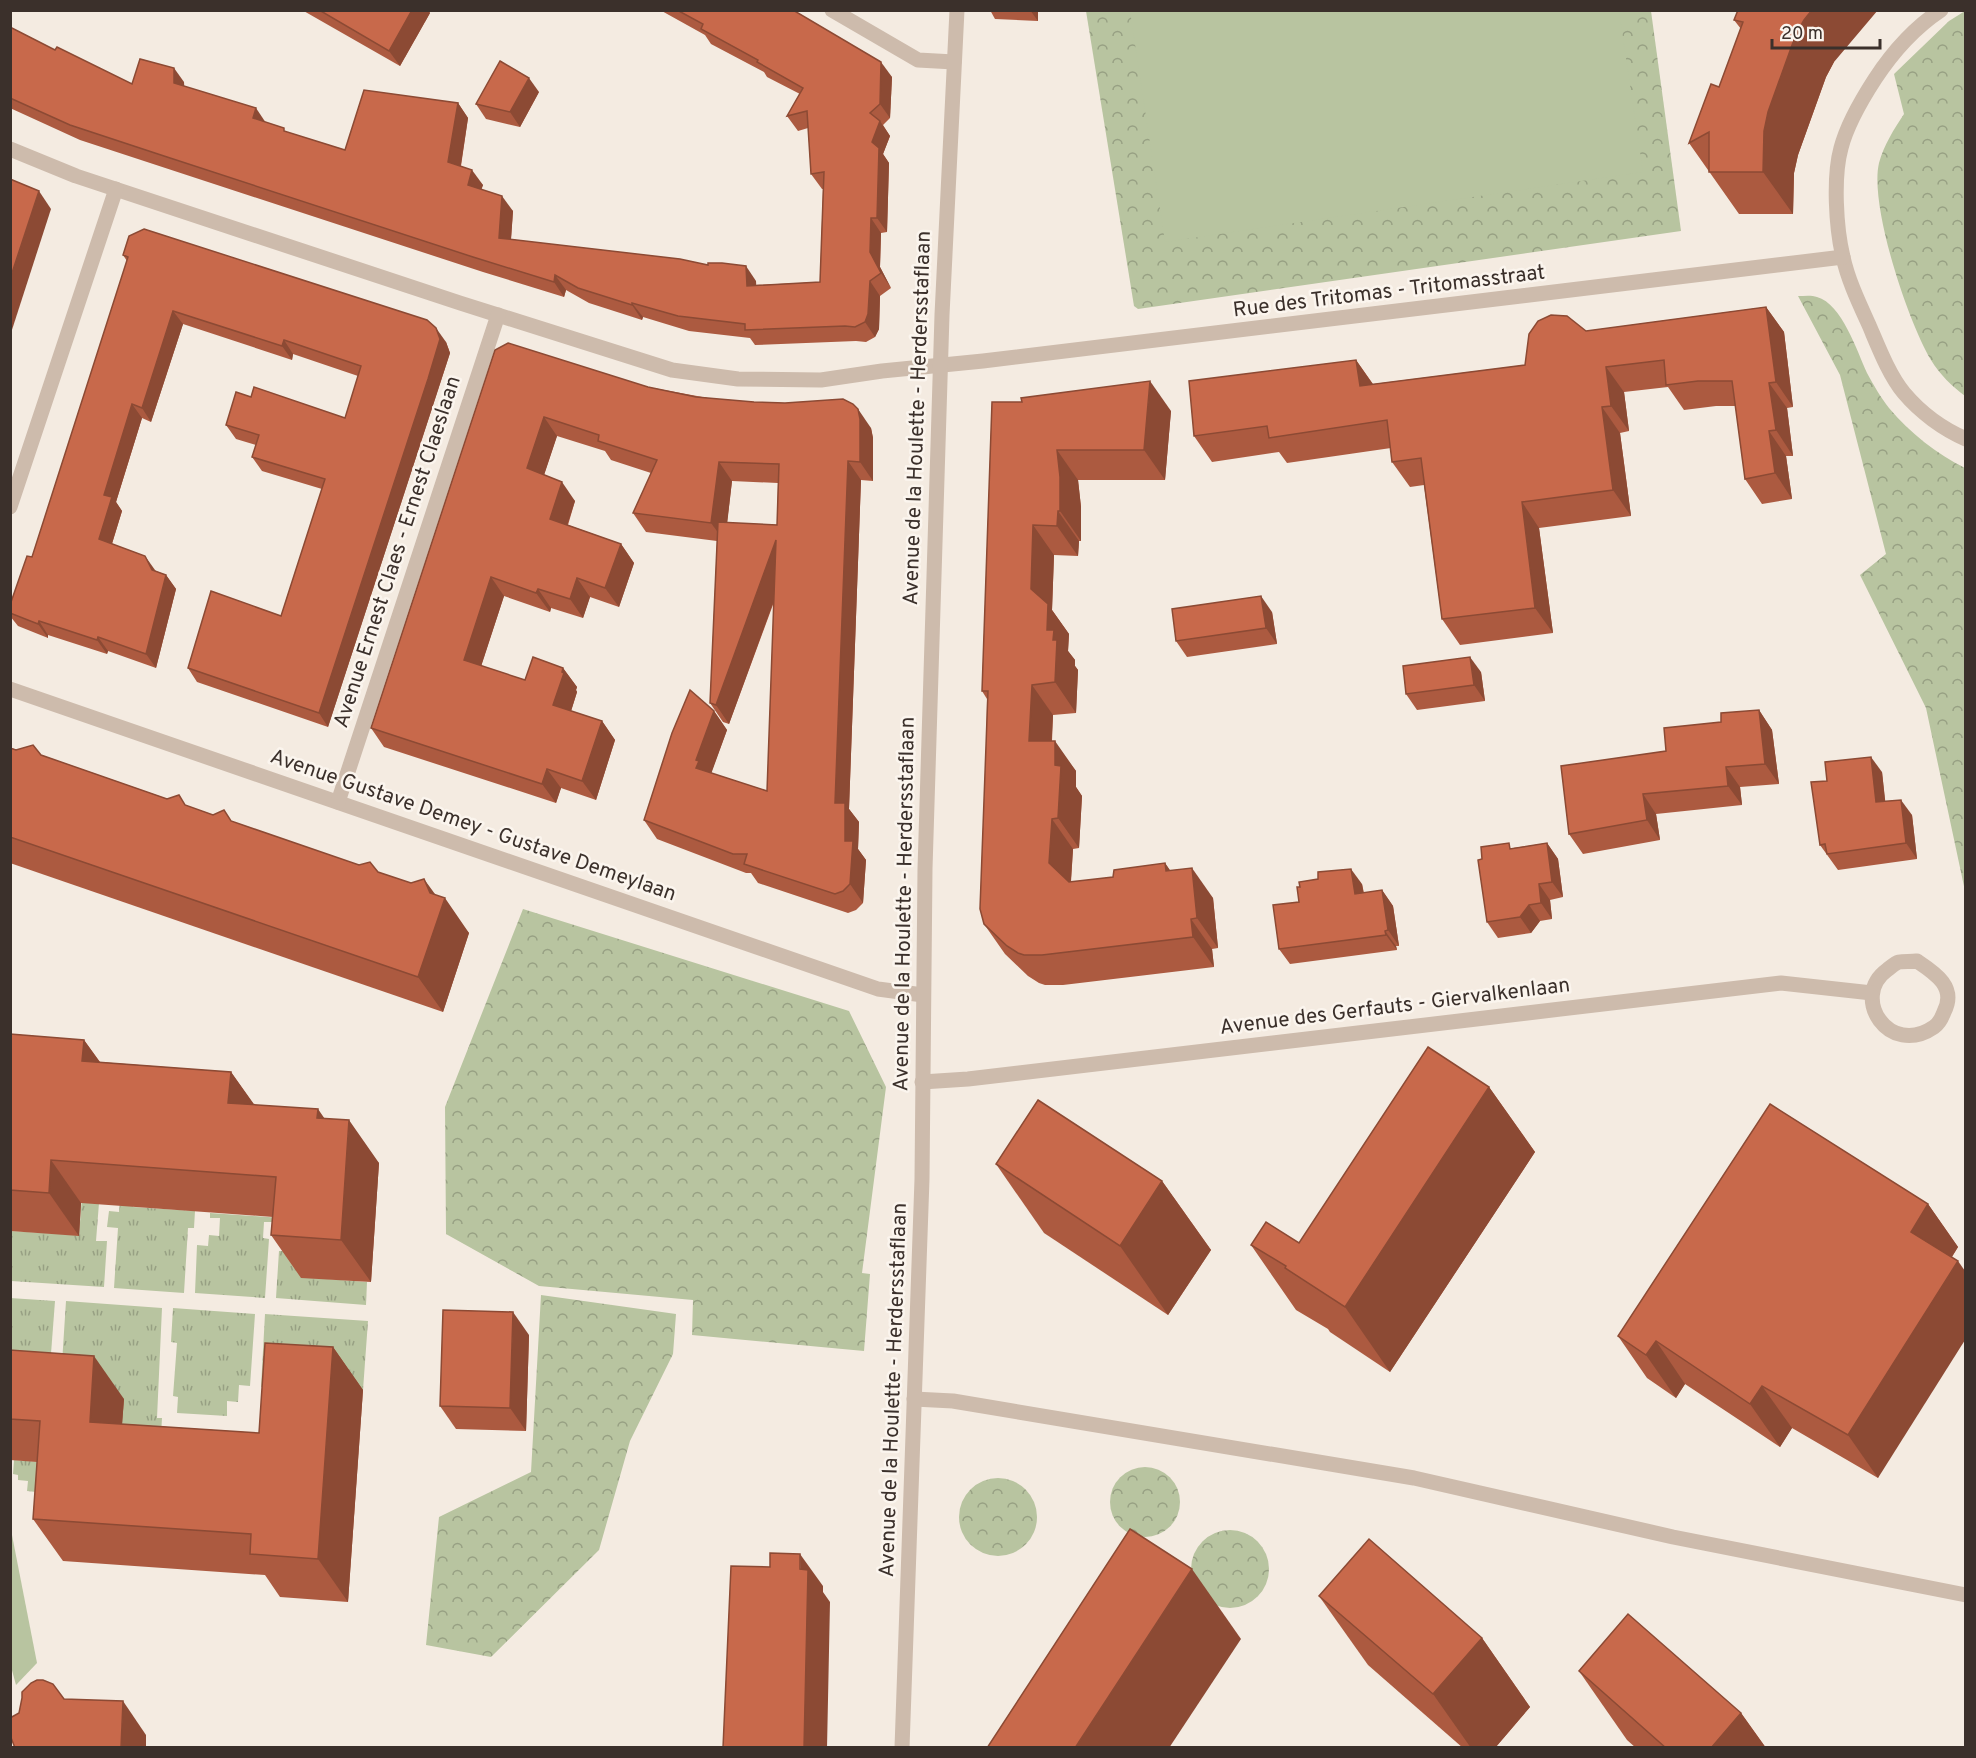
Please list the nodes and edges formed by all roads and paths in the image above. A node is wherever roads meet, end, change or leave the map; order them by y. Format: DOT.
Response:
graph roads {
  1 [pos="832,10"];
  2 [pos="957,10"];
  3 [pos="1941,10"];
  4 [pos="954,62"];
  5 [pos="10,149"];
  6 [pos="116,189"];
  7 [pos="1843,257"];
  8 [pos="498,315"];
  9 [pos="940,365"];
  10 [pos="1965,440"];
  11 [pos="10,507"];
  12 [pos="10,689"];
  13 [pos="338,802"];
  14 [pos="1872,993"];
  15 [pos="923,995"];
  16 [pos="922,1082"];
  17 [pos="914,1400"];
  18 [pos="1965,1595"];
  19 [pos="902,1748"];
  1 -- 4 [label="street"];
  2 -- 4 [label="street, Avenue de la Houlette - Herdersstaflaan"];
  3 -- 7 [label="street"];
  4 -- 9 [label="street, Avenue de la Houlette - Herdersstaflaan"];
  5 -- 6 [label="street, Rue des Tritomas - Tritomasstraat"];
  6 -- 8 [label="street, Rue des Tritomas - Tritomasstraat"];
  6 -- 11 [label="street"];
  7 -- 9 [label="street, Rue des Tritomas - Tritomasstraat"];
  7 -- 10 [label="street"];
  8 -- 9 [label="street, Rue des Tritomas - Tritomasstraat"];
  8 -- 13 [label="street, Avenue Ernest Claes - Ernest Claeslaan"];
  9 -- 15 [label="street, Avenue de la Houlette - Herdersstaflaan"];
  12 -- 13 [label="street, Avenue Gustave Demey - Gustave Demeylaan"];
  13 -- 15 [label="street, Avenue Gustave Demey - Gustave Demeylaan"];
  14 -- 14 [label="street"];
  14 -- 16 [label="street, Avenue des Gerfauts - Giervalkenlaan"];
  15 -- 16 [label="street, Avenue de la Houlette - Herdersstaflaan"];
  16 -- 17 [label="street, Avenue de la Houlette - Herdersstaflaan"];
  17 -- 18 [label="street"];
  17 -- 19 [label="street, Avenue de la Houlette - Herdersstaflaan"];
}
